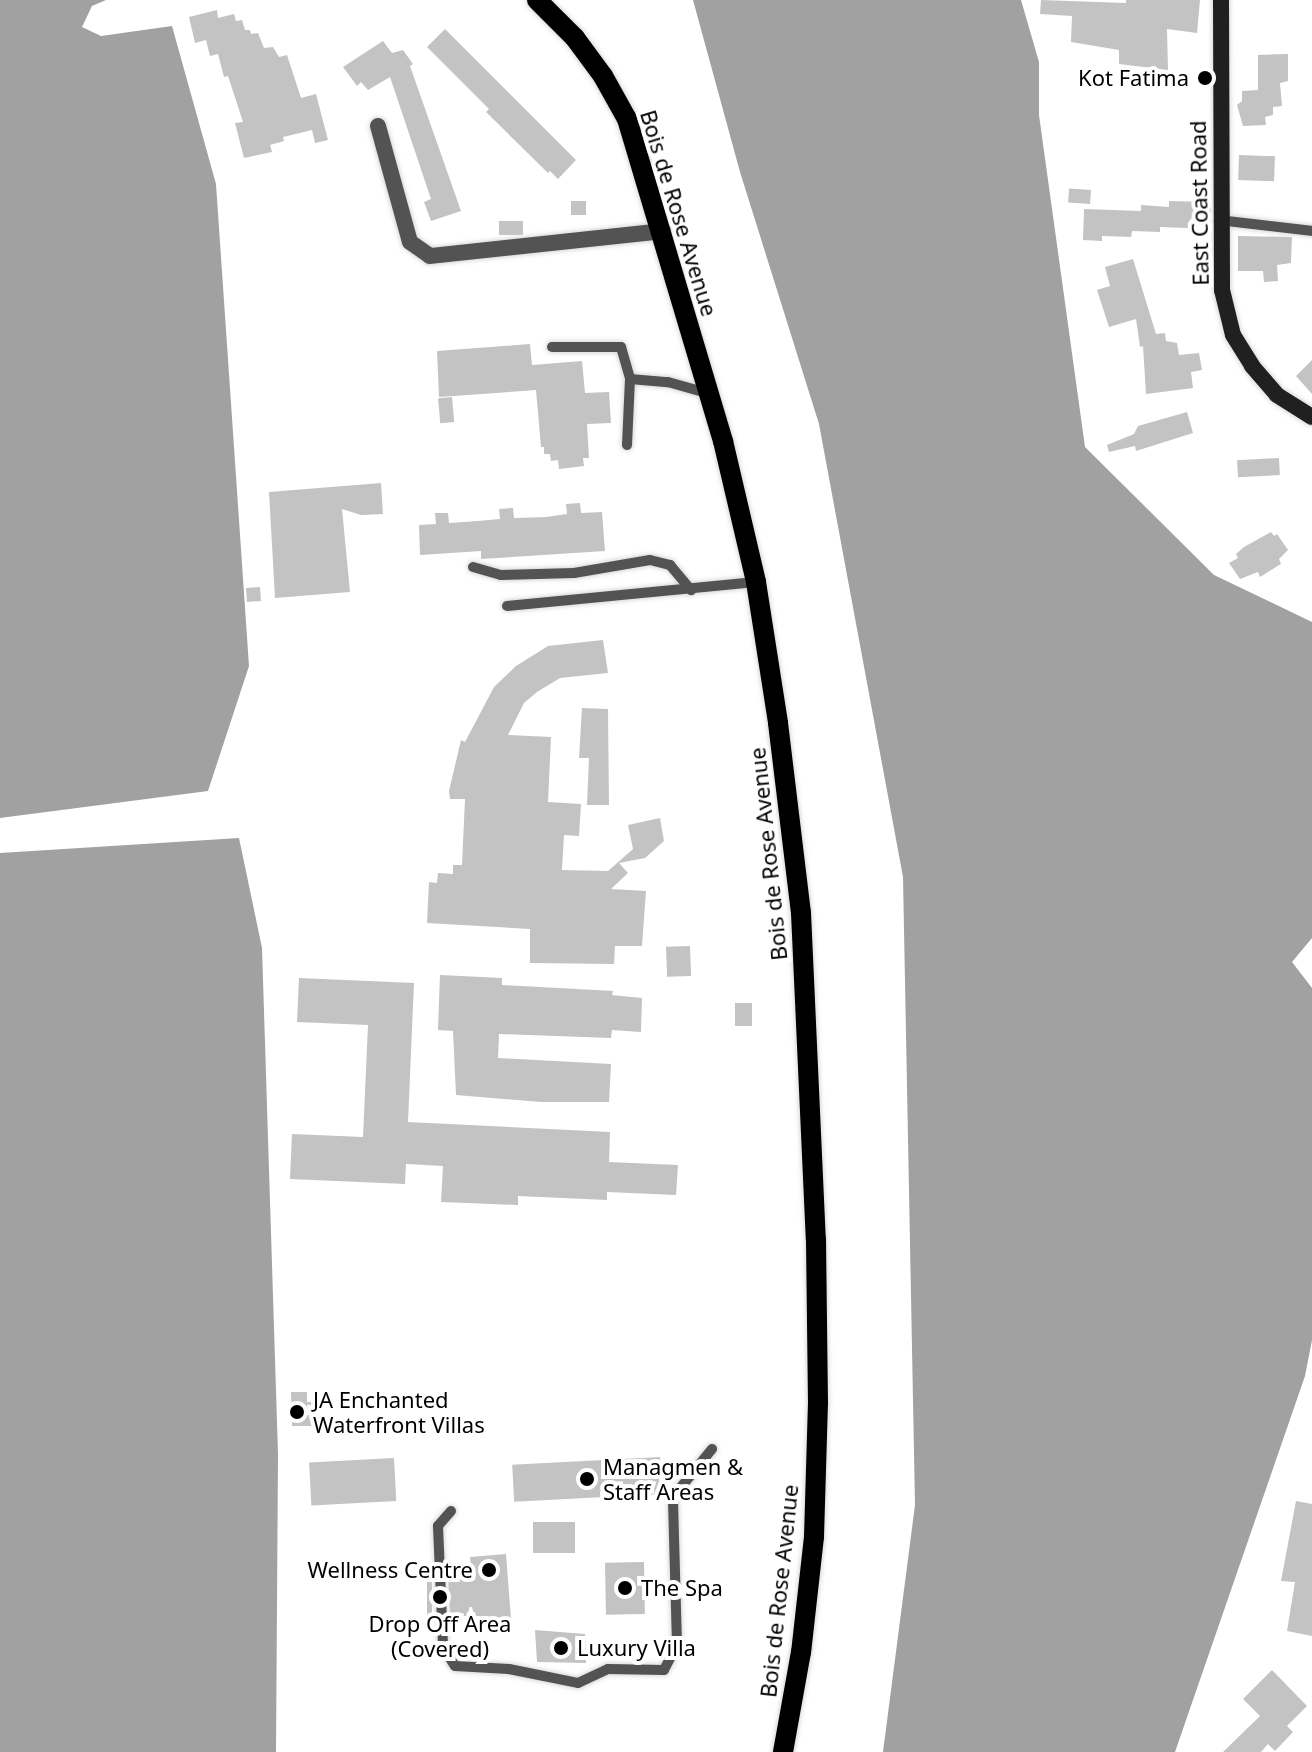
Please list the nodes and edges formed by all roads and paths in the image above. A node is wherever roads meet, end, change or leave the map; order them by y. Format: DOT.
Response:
graph roads {
  1 [pos="537,0"];
  2 [pos="1221,0"];
  3 [pos="378,126"];
  4 [pos="1219,220"];
  5 [pos="663,231"];
  6 [pos="1312,231"];
  7 [pos="552,347"];
  8 [pos="630,379"];
  9 [pos="709,394"];
  10 [pos="1312,417"];
  11 [pos="627,445"];
  12 [pos="473,567"];
  13 [pos="756,582"];
  14 [pos="691,590"];
  15 [pos="507,606"];
  16 [pos="712,1449"];
  17 [pos="451,1511"];
  18 [pos="783,1752"];
  1 -- 5 [label="main road, Bois de Rose Avenue"];
  2 -- 4 [label="main road, East Coast Road"];
  3 -- 5 [label="street"];
  4 -- 6 [label="lane"];
  4 -- 10 [label="main road, East Coast Road"];
  5 -- 9 [label="main road, Bois de Rose Avenue"];
  7 -- 8 [label="lane"];
  8 -- 9 [label="lane"];
  8 -- 11 [label="lane"];
  9 -- 13 [label="main road, Bois de Rose Avenue"];
  12 -- 14 [label="lane"];
  13 -- 14 [label="lane"];
  13 -- 18 [label="main road, Bois de Rose Avenue"];
  14 -- 15 [label="lane"];
  16 -- 17 [label="lane"];
}
